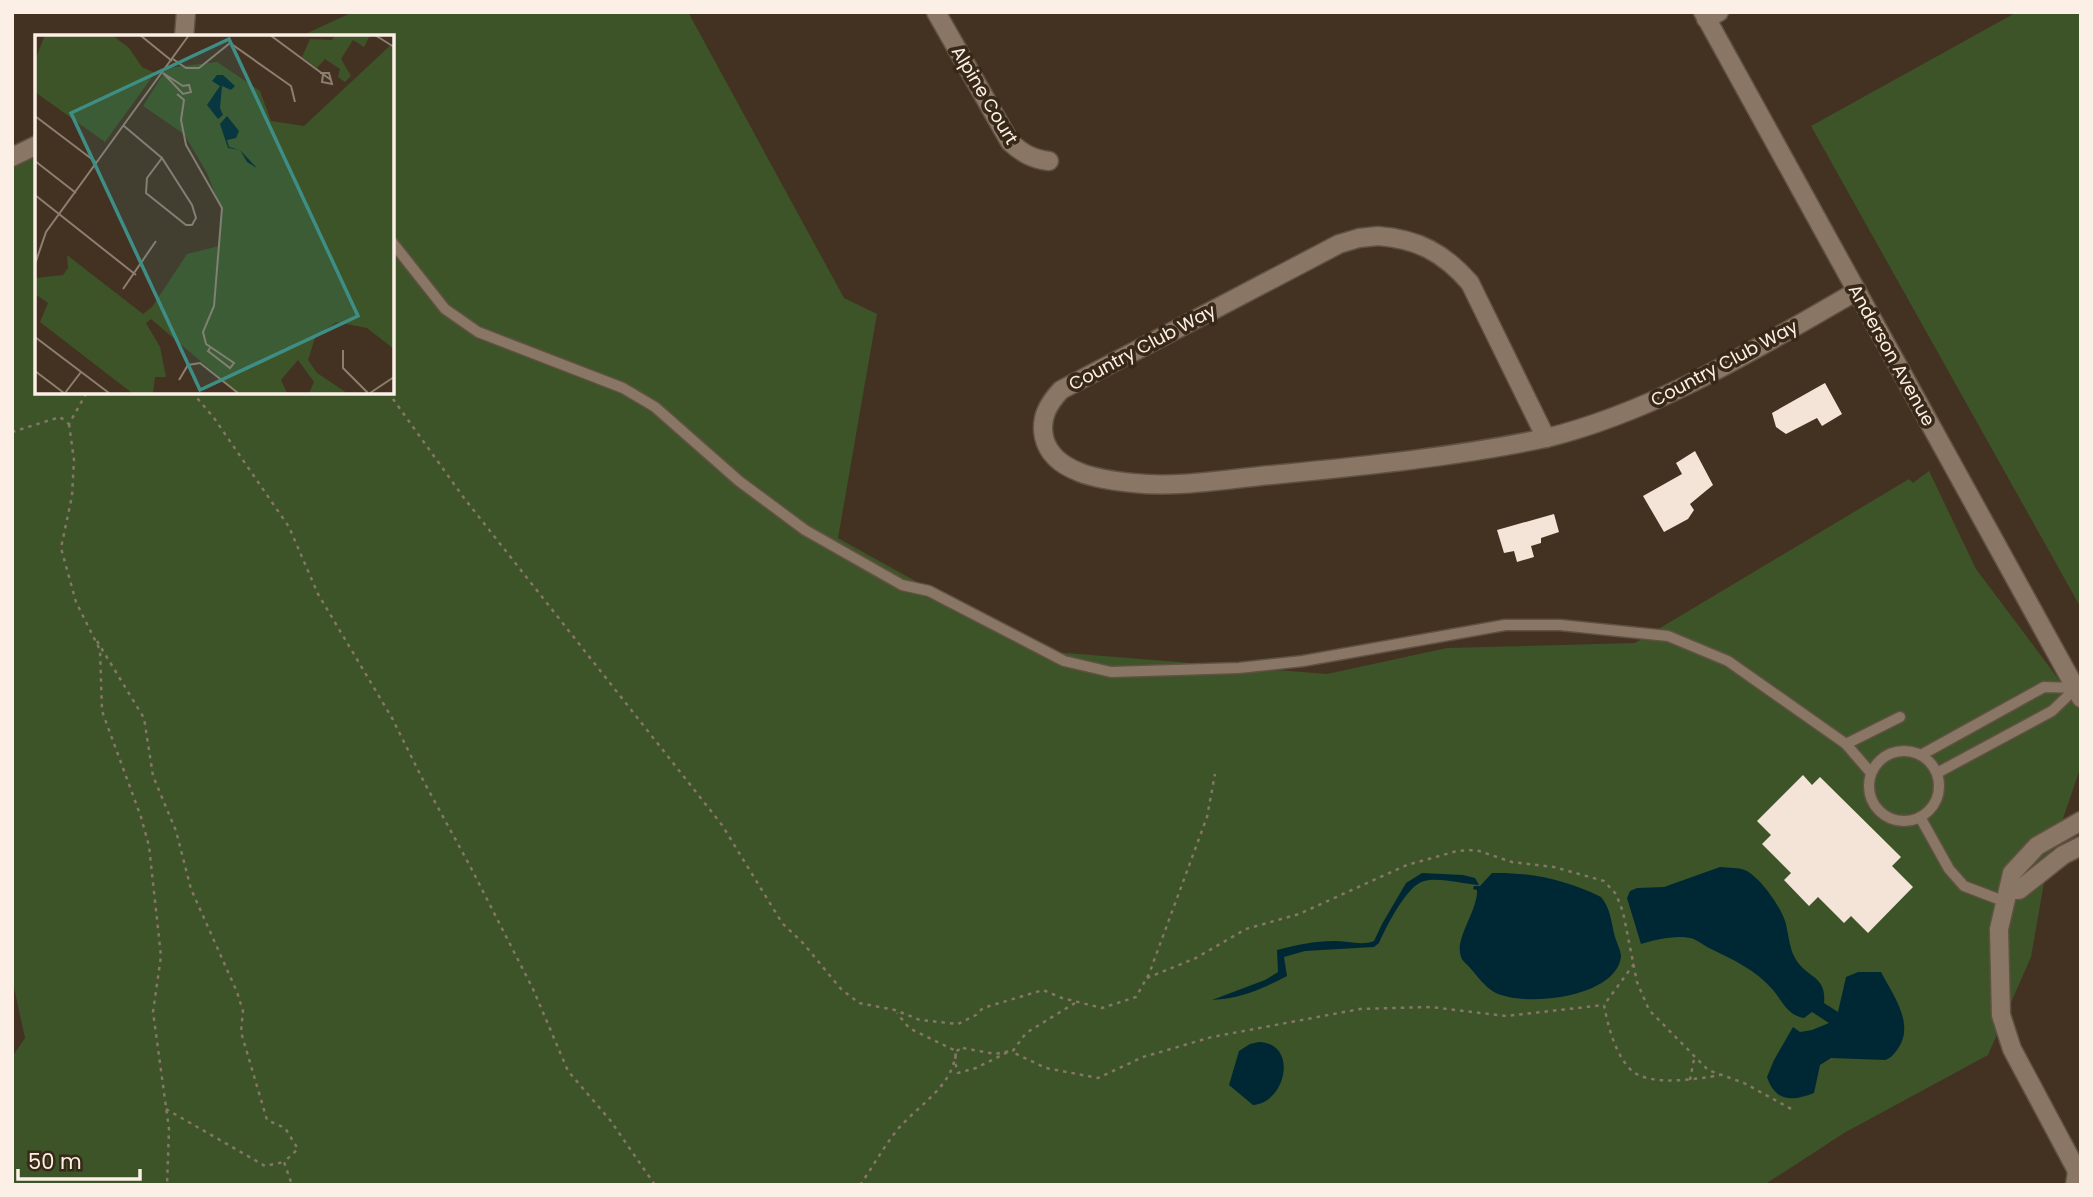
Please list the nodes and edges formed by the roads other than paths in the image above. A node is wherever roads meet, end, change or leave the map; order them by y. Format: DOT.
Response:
graph roads {
  1 [pos="187,12"];
  2 [pos="936,12"];
  3 [pos="1709,15"];
  4 [pos="184,35"];
  5 [pos="35,146"];
  6 [pos="12,157"];
  7 [pos="1049,161"];
  8 [pos="394,245"];
  9 [pos="1857,291"];
  10 [pos="1546,438"];
  11 [pos="2078,693"];
  12 [pos="1900,717"];
  13 [pos="1846,744"];
  14 [pos="1922,755"];
  15 [pos="1871,773"];
  16 [pos="1937,774"];
  17 [pos="1920,817"];
  18 [pos="2081,821"];
  19 [pos="2081,846"];
  20 [pos="2007,896"];
  21 [pos="2075,1185"];
  1 -- 4 [label="street"];
  2 -- 7 [label="street, Alpine Court"];
  3 -- 9 [label="street, Anderson Avenue"];
  5 -- 6 [label="street"];
  8 -- 13 [label="lane"];
  9 -- 10 [label="street, Country Club Way"];
  9 -- 11 [label="street, Anderson Avenue"];
  10 -- 10 [label="street, Country Club Way"];
  11 -- 14 [label="lane"];
  11 -- 16 [label="lane"];
  12 -- 13 [label="lane"];
  13 -- 15 [label="lane"];
  14 -- 15 [label="lane"];
  14 -- 16 [label="lane"];
  15 -- 17 [label="lane"];
  16 -- 17 [label="lane"];
  17 -- 20 [label="lane"];
  18 -- 20 [label="street"];
  19 -- 20 [label="street"];
  20 -- 21 [label="street"];
}
